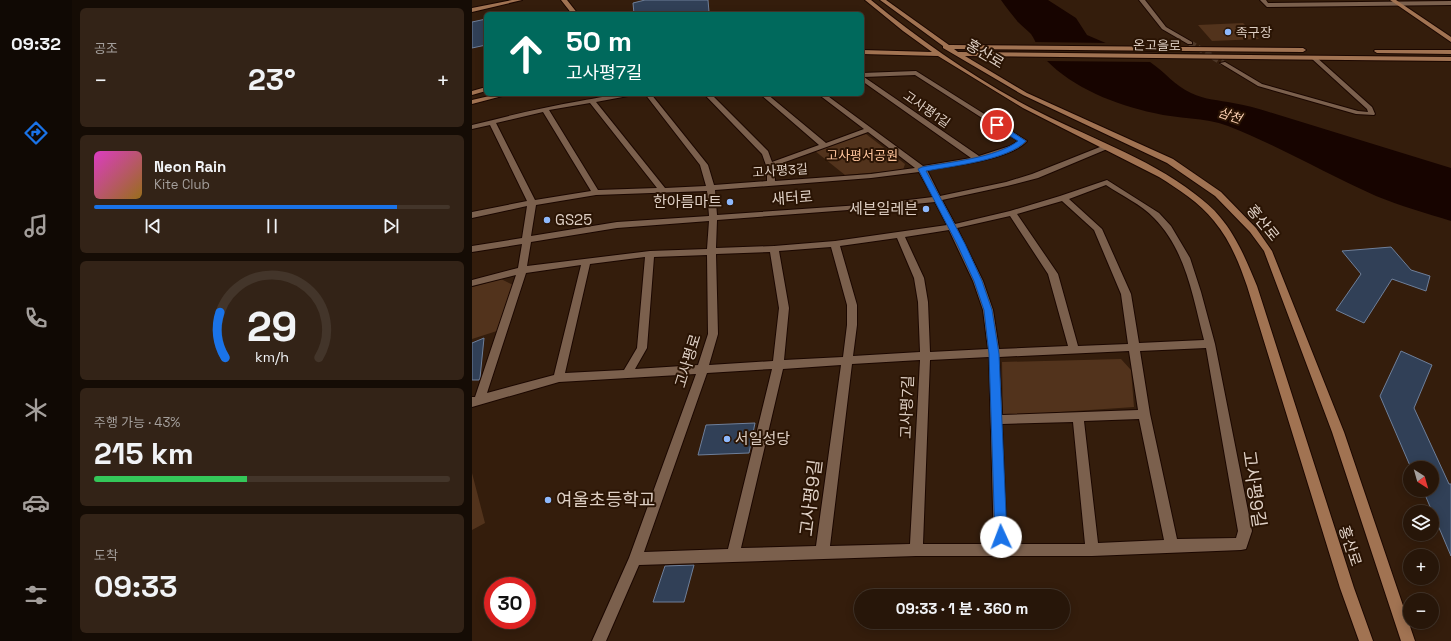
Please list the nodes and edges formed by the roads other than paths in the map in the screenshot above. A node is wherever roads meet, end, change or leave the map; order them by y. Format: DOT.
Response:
graph roads {
  1 [pos="519,0"];
  2 [pos="564,0"];
  3 [pos="868,0"];
  4 [pos="883,0"];
  5 [pos="1142,0"];
  6 [pos="1263,0"];
  7 [pos="1300,0"];
  8 [pos="1331,0"];
  9 [pos="1365,0"];
  10 [pos="1393,0"];
  11 [pos="1425,0"];
  12 [pos="1451,3"];
  13 [pos="1305,4"];
  14 [pos="1336,4"];
  15 [pos="1370,4"];
  16 [pos="1399,4"];
  17 [pos="1431,4"];
  18 [pos="472,10"];
  19 [pos="573,12"];
  20 [pos="1451,40"];
  21 [pos="1190,43"];
  22 [pos="864,46"];
  23 [pos="930,47"];
  24 [pos="943,50"];
  25 [pos="1257,50"];
  26 [pos="1367,51"];
  27 [pos="864,52"];
  28 [pos="1451,52"];
  29 [pos="957,54"];
  30 [pos="1313,54"];
  31 [pos="999,55"];
  32 [pos="1263,57"];
  33 [pos="1451,59"];
  34 [pos="1223,63"];
  35 [pos="984,71"];
  36 [pos="864,75"];
  37 [pos="864,79"];
  38 [pos="484,90"];
  39 [pos="472,93"];
  40 [pos="498,96"];
  41 [pos="616,96"];
  42 [pos="650,96"];
  43 [pos="709,96"];
  44 [pos="765,96"];
  45 [pos="824,96"];
  46 [pos="591,100"];
  47 [pos="472,102"];
  48 [pos="959,102"];
  49 [pos="546,109"];
  50 [pos="492,122"];
  51 [pos="472,128"];
  52 [pos="868,130"];
  53 [pos="825,146"];
  54 [pos="1108,147"];
  55 [pos="978,159"];
  56 [pos="770,165"];
  57 [pos="922,169"];
  58 [pos="771,183"];
  59 [pos="711,188"];
  60 [pos="662,189"];
  61 [pos="596,193"];
  62 [pos="1063,198"];
  63 [pos="937,199"];
  64 [pos="532,203"];
  65 [pos="1012,213"];
  66 [pos="472,215"];
  67 [pos="713,218"];
  68 [pos="952,227"];
  69 [pos="900,235"];
  70 [pos="526,239"];
  71 [pos="836,244"];
  72 [pos="472,249"];
  73 [pos="774,249"];
  74 [pos="711,252"];
  75 [pos="650,254"];
  76 [pos="586,261"];
  77 [pos="522,270"];
  78 [pos="472,283"];
  79 [pos="1210,344"];
  80 [pos="1134,347"];
  81 [pos="1074,350"];
  82 [pos="994,354"];
  83 [pos="925,356"];
  84 [pos="847,362"];
  85 [pos="778,366"];
  86 [pos="702,370"];
  87 [pos="627,374"];
  88 [pos="559,378"];
  89 [pos="476,400"];
  90 [pos="1144,414"];
  91 [pos="1078,417"];
  92 [pos="996,420"];
  93 [pos="1172,546"];
  94 [pos="916,550"];
  95 [pos="1092,550"];
  96 [pos="1001,551"];
  97 [pos="822,553"];
  98 [pos="734,555"];
  99 [pos="636,560"];
  100 [pos="599,641"];
  101 [pos="1366,641"];
  102 [pos="1408,641"];
  1 -- 18 [label="street"];
  2 -- 19 [label="street"];
  3 -- 23 [label="street, 홍산로"];
  4 -- 24 [label="street, 홍산로"];
  5 -- 21 [label="street"];
  6 -- 13 [label="street"];
  7 -- 13 [label="street"];
  8 -- 14 [label="street"];
  9 -- 15 [label="street"];
  10 -- 16 [label="street"];
  11 -- 17 [label="street"];
  12 -- 17 [label="street"];
  13 -- 14 [label="street"];
  14 -- 15 [label="street"];
  15 -- 16 [label="street"];
  16 -- 17 [label="street"];
  16 -- 20 [label="street"];
  22 -- 23 [label="street"];
  23 -- 24 [label="street, 홍산로"];
  24 -- 25 [label="street, 온고을로"];
  24 -- 27 [label="street, 온고을로"];
  24 -- 29 [label="street, 홍산로"];
  24 -- 54 [label="street, 홍산로"];
  25 -- 30 [label="street, 온고을로"];
  25 -- 32 [label="street"];
  26 -- 28 [label="street"];
  29 -- 31 [label="street, 온고을로"];
  29 -- 35 [label="street, 홍산로"];
  30 -- 32 [label="street, 온고을로"];
  30 -- 33 [label="street, 온고을로"];
  30 -- 34 [label="street"];
  31 -- 32 [label="street, 온고을로"];
  31 -- 35 [label="street"];
  35 -- 102 [label="street, 홍산로"];
  36 -- 48 [label="street, 고사평1길"];
  37 -- 55 [label="street, 고사평1길"];
  38 -- 39 [label="street"];
  40 -- 47 [label="street"];
  41 -- 46 [label="street"];
  42 -- 59 [label="street, 고사평로"];
  43 -- 56 [label="street"];
  44 -- 53 [label="street"];
  45 -- 52 [label="street"];
  46 -- 49 [label="street"];
  46 -- 60 [label="street"];
  48 -- 55 [label="street, 고사평3길"];
  49 -- 50 [label="street"];
  49 -- 61 [label="street"];
  50 -- 51 [label="street"];
  50 -- 64 [label="street"];
  52 -- 53 [label="street"];
  52 -- 57 [label="street"];
  53 -- 56 [label="street"];
  54 -- 63 [label="street, 새터로"];
  54 -- 101 [label="street, 홍산로"];
  55 -- 57 [label="street, 고사평3길"];
  56 -- 58 [label="street"];
  57 -- 58 [label="street, 고사평3길"];
  57 -- 63 [label="street"];
  58 -- 59 [label="street, 고사평3길"];
  59 -- 60 [label="street, 고사평3길"];
  59 -- 67 [label="street, 고사평로"];
  60 -- 61 [label="street, 고사평3길"];
  61 -- 64 [label="street, 고사평3길"];
  62 -- 65 [label="street"];
  62 -- 79 [label="street"];
  62 -- 80 [label="street"];
  63 -- 67 [label="street, 새터로"];
  63 -- 68 [label="street"];
  64 -- 66 [label="street, 고사평3길"];
  64 -- 70 [label="street"];
  65 -- 68 [label="street"];
  65 -- 81 [label="street"];
  67 -- 70 [label="street, 새터로"];
  67 -- 74 [label="street, 고사평로"];
  68 -- 69 [label="street"];
  68 -- 82 [label="street"];
  69 -- 71 [label="street"];
  69 -- 83 [label="street, 고사평7길"];
  70 -- 72 [label="street, 새터로"];
  70 -- 77 [label="street"];
  71 -- 73 [label="street"];
  71 -- 84 [label="street"];
  73 -- 74 [label="street"];
  73 -- 85 [label="street"];
  74 -- 75 [label="street"];
  74 -- 86 [label="street, 고사평로"];
  75 -- 76 [label="street"];
  75 -- 87 [label="street"];
  76 -- 77 [label="street"];
  76 -- 88 [label="street"];
  77 -- 78 [label="street"];
  77 -- 89 [label="street"];
  79 -- 80 [label="street, 고사평7길"];
  79 -- 93 [label="street, 고사평9길"];
  80 -- 81 [label="street, 고사평7길"];
  80 -- 90 [label="street"];
  81 -- 82 [label="street, 고사평7길"];
  82 -- 83 [label="street, 고사평7길"];
  82 -- 92 [label="street"];
  83 -- 84 [label="street, 고사평7길"];
  83 -- 94 [label="street, 고사평7길"];
  84 -- 85 [label="street, 고사평7길"];
  84 -- 97 [label="street, 고사평9길"];
  85 -- 86 [label="street, 고사평7길"];
  85 -- 98 [label="street"];
  86 -- 87 [label="street, 고사평7길"];
  86 -- 99 [label="street, 고사평로"];
  87 -- 88 [label="street, 고사평7길"];
  88 -- 89 [label="street, 고사평7길"];
  90 -- 91 [label="street"];
  90 -- 93 [label="street"];
  91 -- 92 [label="street"];
  91 -- 95 [label="street"];
  92 -- 96 [label="street"];
  93 -- 95 [label="street, 고사평9길"];
  94 -- 96 [label="street, 고사평9길"];
  94 -- 97 [label="street, 고사평9길"];
  95 -- 96 [label="street, 고사평9길"];
  97 -- 98 [label="street, 고사평9길"];
  98 -- 99 [label="street, 고사평9길"];
  99 -- 100 [label="street, 고사평로"];
}
